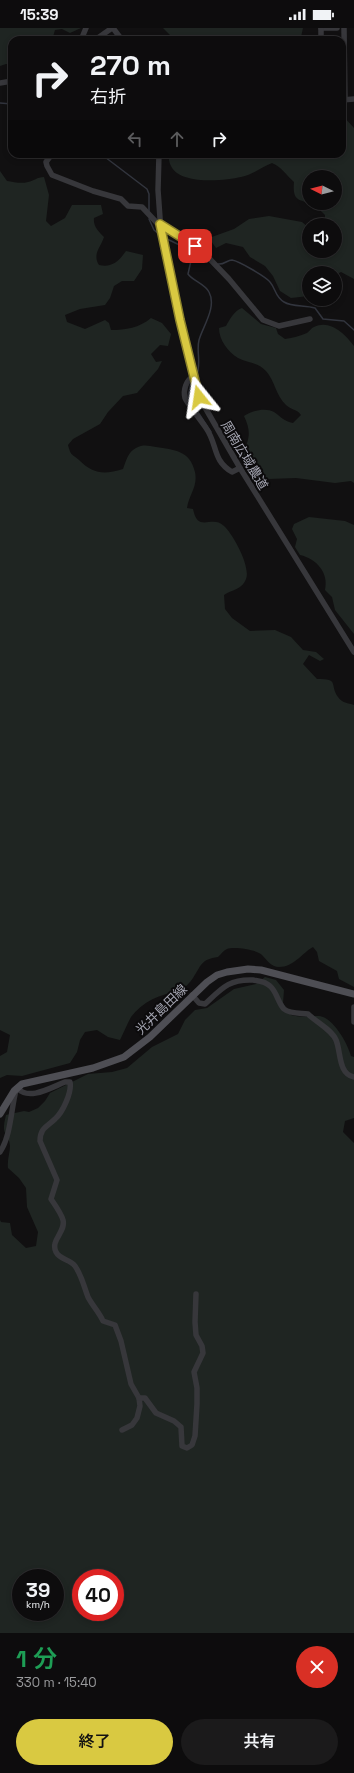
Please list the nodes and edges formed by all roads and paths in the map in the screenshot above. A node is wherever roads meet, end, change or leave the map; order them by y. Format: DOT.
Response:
graph roads {
  1 [pos="112,28"];
  2 [pos="321,28"];
  3 [pos="337,28"];
  4 [pos="101,36"];
  5 [pos="119,36"];
  6 [pos="49,158"];
  7 [pos="159,158"];
  8 [pos="160,224"];
  9 [pos="310,319"];
  10 [pos="194,376"];
  11 [pos="240,468"];
  12 [pos="354,652"];
  13 [pos="354,994"];
  14 [pos="192,995"];
  15 [pos="354,1007"];
  16 [pos="354,1022"];
  17 [pos="354,1077"];
  18 [pos="17,1088"];
  19 [pos="0,1114"];
  20 [pos="0,1152"];
  21 [pos="196,1294"];
  22 [pos="139,1398"];
  23 [pos="122,1430"];
  1 -- 4 [label="street"];
  1 -- 5 [label="street"];
  2 -- 3 [label="street"];
  6 -- 8 [label="street"];
  7 -- 8 [label="street, 周南広域農道"];
  8 -- 9 [label="street"];
  8 -- 10 [label="street, 周南広域農道"];
  10 -- 11 [label="street, 周南広域農道"];
  10 -- 11 [label="street"];
  11 -- 12 [label="street, 周南広域農道"];
  13 -- 14 [label="main road, 光井島田線"];
  14 -- 17 [label="street"];
  14 -- 18 [label="main road, 光井島田線"];
  15 -- 16 [label="street"];
  18 -- 19 [label="main road"];
  18 -- 20 [label="street"];
  18 -- 22 [label="street"];
  21 -- 22 [label="street"];
  22 -- 23 [label="street"];
}
